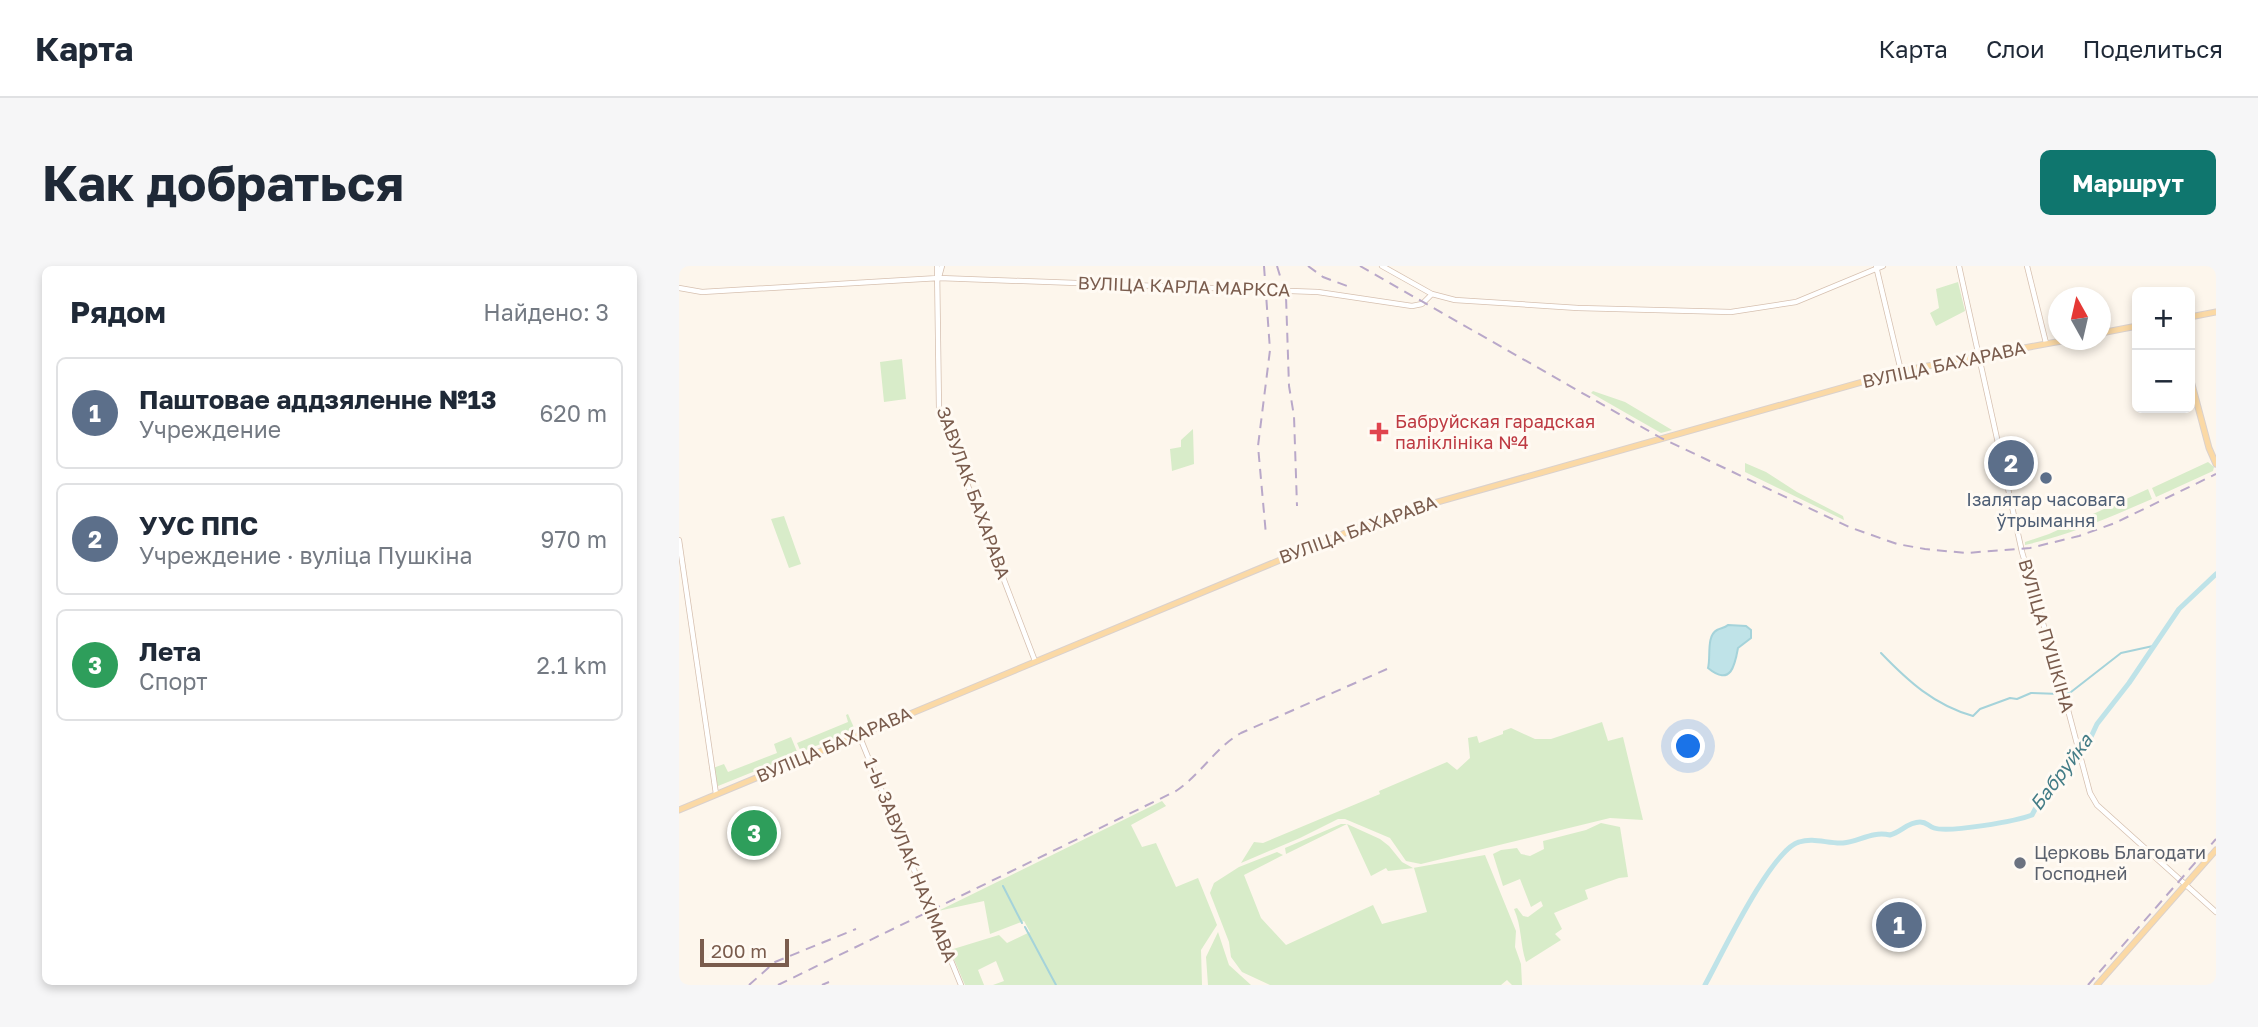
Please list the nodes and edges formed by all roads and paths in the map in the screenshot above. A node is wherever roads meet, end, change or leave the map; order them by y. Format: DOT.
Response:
graph roads {
  1 [pos="939,266"];
  2 [pos="1382,266"];
  3 [pos="1959,266"];
  4 [pos="2027,266"];
  5 [pos="1879,267"];
  6 [pos="939,278"];
  7 [pos="679,288"];
  8 [pos="1431,294"];
  9 [pos="2216,312"];
  10 [pos="2195,316"];
  11 [pos="2132,327"];
  12 [pos="2111,331"];
  13 [pos="2046,343"];
  14 [pos="1979,357"];
  15 [pos="1901,371"];
  16 [pos="2195,395"];
  17 [pos="2216,464"];
  18 [pos="679,540"];
  19 [pos="1035,661"];
  20 [pos="859,734"];
  21 [pos="716,794"];
  22 [pos="679,810"];
  23 [pos="2216,850"];
  24 [pos="2184,885"];
  25 [pos="2216,912"];
  26 [pos="961,985"];
  27 [pos="2097,985"];
  1 -- 6 [label="main road, ЗАВУЛАК БАХАРАВА"];
  2 -- 8 [label="main road"];
  3 -- 14 [label="main road, ВУЛІЦА ПУШКІНА"];
  4 -- 13 [label="main road"];
  5 -- 8 [label="main road"];
  5 -- 15 [label="main road"];
  6 -- 7 [label="main road, ВУЛІЦА КАРЛА МАРКСА"];
  6 -- 8 [label="main road, ВУЛІЦА КАРЛА МАРКСА"];
  6 -- 19 [label="main road, ЗАВУЛАК БАХАРАВА"];
  9 -- 10 [label="main road"];
  11 -- 12 [label="main road"];
  13 -- 14 [label="main road, ВУЛІЦА БАХАРАВА"];
  14 -- 15 [label="main road, ВУЛІЦА БАХАРАВА"];
  14 -- 24 [label="main road, ВУЛІЦА ПУШКІНА"];
  15 -- 19 [label="main road, ВУЛІЦА БАХАРАВА"];
  16 -- 17 [label="main road"];
  18 -- 21 [label="main road"];
  19 -- 20 [label="main road, ВУЛІЦА БАХАРАВА"];
  20 -- 21 [label="main road, ВУЛІЦА БАХАРАВА"];
  20 -- 26 [label="main road, 1-Ы ЗАВУЛАК НАХІМАВА"];
  21 -- 22 [label="main road, ВУЛІЦА БАХАРАВА"];
  23 -- 24 [label="main road"];
  24 -- 25 [label="main road, ВУЛІЦА ПУШКІНА"];
  24 -- 27 [label="main road"];
}
